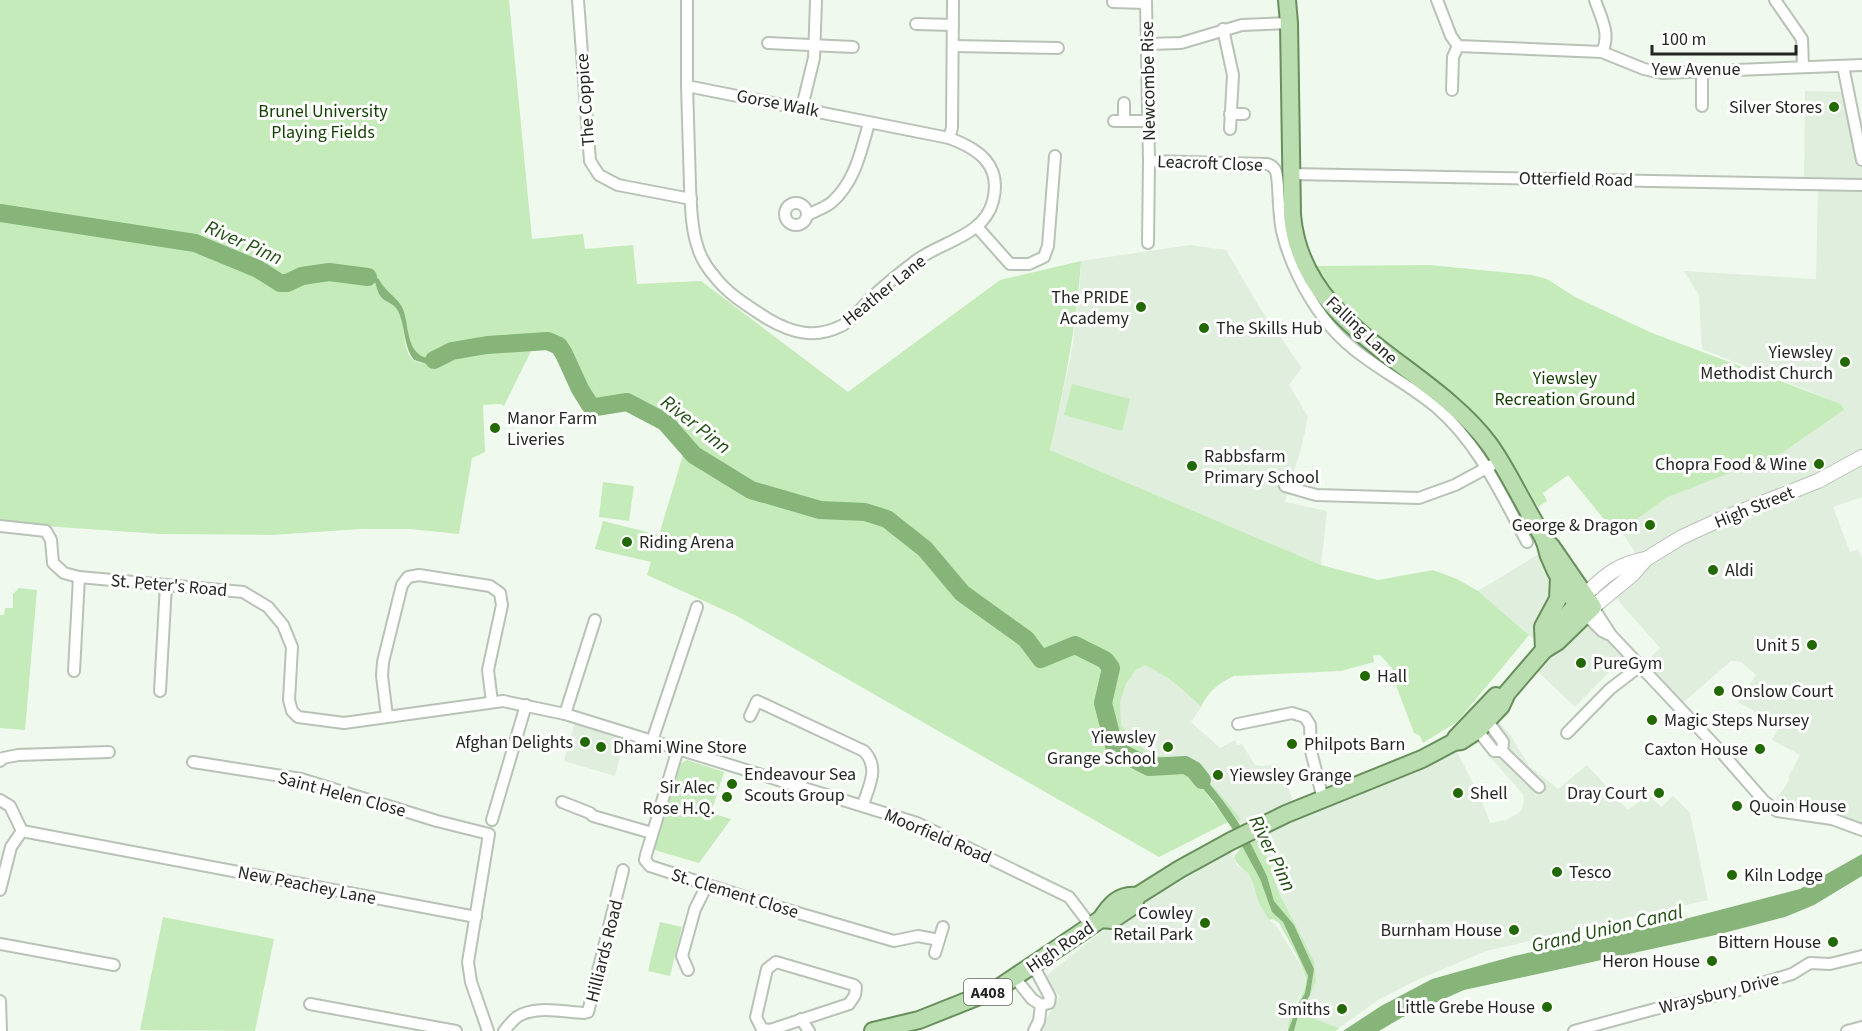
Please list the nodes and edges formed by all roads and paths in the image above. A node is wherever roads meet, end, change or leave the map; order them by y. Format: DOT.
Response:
graph roads {
  1 [pos="578,0"];
  2 [pos="687,0"];
  3 [pos="816,0"];
  4 [pos="953,0"];
  5 [pos="1287,0"];
  6 [pos="1437,0"];
  7 [pos="1595,0"];
  8 [pos="1775,0"];
  9 [pos="1113,2"];
  10 [pos="1146,2"];
  11 [pos="1289,23"];
  12 [pos="916,24"];
  13 [pos="953,25"];
  14 [pos="1223,30"];
  15 [pos="768,43"];
  16 [pos="1148,44"];
  17 [pos="816,45"];
  18 [pos="952,46"];
  19 [pos="1458,46"];
  20 [pos="853,47"];
  21 [pos="1058,48"];
  22 [pos="1602,52"];
  23 [pos="1843,66"];
  24 [pos="1862,66"];
  25 [pos="1803,67"];
  26 [pos="1702,72"];
  27 [pos="687,86"];
  28 [pos="1452,90"];
  29 [pos="1849,95"];
  30 [pos="1862,95"];
  31 [pos="1124,103"];
  32 [pos="1702,106"];
  33 [pos="802,108"];
  34 [pos="1230,114"];
  35 [pos="1244,114"];
  36 [pos="1148,121"];
  37 [pos="869,123"];
  38 [pos="1230,129"];
  39 [pos="949,138"];
  40 [pos="1055,156"];
  41 [pos="1862,160"];
  42 [pos="1149,161"];
  43 [pos="1284,174"];
  44 [pos="1862,185"];
  45 [pos="691,199"];
  46 [pos="807,215"];
  47 [pos="978,228"];
  48 [pos="1148,243"];
  49 [pos="1862,457"];
  50 [pos="1493,464"];
  51 [pos="1285,486"];
  52 [pos="0,526"];
  53 [pos="1544,540"];
  54 [pos="1527,542"];
  55 [pos="79,577"];
  56 [pos="1559,577"];
  57 [pos="166,585"];
  58 [pos="1585,605"];
  59 [pos="697,607"];
  60 [pos="595,620"];
  61 [pos="1544,650"];
  62 [pos="1640,666"];
  63 [pos="74,671"];
  64 [pos="762,690"];
  65 [pos="160,691"];
  66 [pos="757,701"];
  67 [pos="492,702"];
  68 [pos="526,705"];
  69 [pos="565,714"];
  70 [pos="387,716"];
  71 [pos="750,716"];
  72 [pos="1479,721"];
  73 [pos="1238,724"];
  74 [pos="1567,733"];
  75 [pos="652,741"];
  76 [pos="678,749"];
  77 [pos="109,753"];
  78 [pos="0,761"];
  79 [pos="193,762"];
  80 [pos="1539,787"];
  81 [pos="1323,799"];
  82 [pos="0,800"];
  83 [pos="562,802"];
  84 [pos="863,805"];
  85 [pos="492,820"];
  86 [pos="1862,830"];
  87 [pos="22,831"];
  88 [pos="652,833"];
  89 [pos="623,870"];
  90 [pos="707,885"];
  91 [pos="0,890"];
  92 [pos="1137,897"];
  93 [pos="476,917"];
  94 [pos="1096,923"];
  95 [pos="943,927"];
  96 [pos="939,940"];
  97 [pos="0,944"];
  98 [pos="935,953"];
  99 [pos="1862,956"];
  100 [pos="114,965"];
  101 [pos="1033,965"];
  102 [pos="688,970"];
  103 [pos="1015,978"];
  104 [pos="0,1001"];
  105 [pos="310,1004"];
  106 [pos="1041,1005"];
  107 [pos="801,1019"];
  108 [pos="402,1026"];
  109 [pos="1862,1027"];
  110 [pos="1,1031"];
  111 [pos="456,1031"];
  112 [pos="488,1031"];
  113 [pos="504,1031"];
  114 [pos="809,1031"];
  115 [pos="873,1031"];
  116 [pos="1034,1031"];
  117 [pos="1574,1031"];
  118 [pos="1847,1031"];
  1 -- 45 [label="street, The Coppice"];
  2 -- 27 [label="street, Heather Lane"];
  3 -- 17 [label="street"];
  4 -- 13 [label="street"];
  5 -- 11 [label="main road, Falling Lane"];
  6 -- 19 [label="street"];
  7 -- 22 [label="street"];
  8 -- 25 [label="street"];
  9 -- 10 [label="street"];
  10 -- 16 [label="street, Newcombe Rise"];
  11 -- 14 [label="street"];
  11 -- 43 [label="main road, Falling Lane"];
  12 -- 13 [label="street"];
  13 -- 18 [label="street"];
  14 -- 16 [label="street"];
  14 -- 34 [label="street"];
  15 -- 17 [label="street"];
  16 -- 36 [label="street, Newcombe Rise"];
  17 -- 20 [label="street"];
  17 -- 33 [label="street"];
  18 -- 21 [label="street"];
  18 -- 39 [label="street"];
  19 -- 22 [label="street, Yew Avenue"];
  19 -- 28 [label="street"];
  22 -- 26 [label="street, Yew Avenue"];
  23 -- 24 [label="street, Yew Avenue"];
  23 -- 25 [label="street, Yew Avenue"];
  23 -- 29 [label="street"];
  25 -- 26 [label="street, Yew Avenue"];
  26 -- 32 [label="street"];
  27 -- 33 [label="street, Gorse Walk"];
  27 -- 45 [label="street, Heather Lane"];
  29 -- 30 [label="street"];
  29 -- 41 [label="street"];
  31 -- 36 [label="street"];
  33 -- 37 [label="street, Gorse Walk"];
  34 -- 35 [label="street"];
  34 -- 38 [label="street"];
  36 -- 42 [label="street, Newcombe Rise"];
  37 -- 39 [label="street, Gorse Walk"];
  37 -- 46 [label="street"];
  39 -- 47 [label="street, Gorse Walk"];
  40 -- 47 [label="street"];
  42 -- 43 [label="street, Leacroft Close"];
  42 -- 48 [label="street, Leacroft Close"];
  43 -- 44 [label="street, Otterfield Road"];
  43 -- 50 [label="main road, Falling Lane"];
  45 -- 47 [label="street, Heather Lane"];
  49 -- 58 [label="street, High Street"];
  50 -- 51 [label="street"];
  50 -- 53 [label="main road, Falling Lane"];
  50 -- 54 [label="street, Falling Lane"];
  52 -- 55 [label="street, St. Peter's Road"];
  53 -- 56 [label="main road, Falling Lane"];
  53 -- 58 [label="main road, Falling Lane"];
  55 -- 57 [label="street, St. Peter's Road"];
  55 -- 63 [label="street"];
  56 -- 58 [label="main road, Falling Lane"];
  56 -- 61 [label="main road"];
  57 -- 65 [label="street"];
  57 -- 70 [label="street, St. Peter's Road"];
  58 -- 61 [label="main road, High Street"];
  58 -- 62 [label="street"];
  59 -- 75 [label="street"];
  60 -- 69 [label="street"];
  61 -- 72 [label="main road, High Street"];
  62 -- 74 [label="street"];
  62 -- 86 [label="street"];
  64 -- 66 [label="street"];
  66 -- 71 [label="street"];
  66 -- 84 [label="street"];
  67 -- 68 [label="street, St. Peter's Road"];
  67 -- 70 [label="street, St. Peter's Road"];
  67 -- 70 [label="street"];
  68 -- 69 [label="street, Moorfield Road"];
  68 -- 85 [label="street"];
  69 -- 75 [label="street, Moorfield Road"];
  72 -- 80 [label="street"];
  72 -- 81 [label="main road, High Street"];
  73 -- 81 [label="street"];
  75 -- 76 [label="street, Moorfield Road"];
  76 -- 84 [label="street, Moorfield Road"];
  76 -- 88 [label="street, St. Clement Close"];
  77 -- 78 [label="street"];
  79 -- 93 [label="street, Saint Helen Close"];
  81 -- 92 [label="main road, High Street"];
  82 -- 87 [label="street"];
  83 -- 88 [label="street"];
  84 -- 94 [label="street, Moorfield Road"];
  87 -- 91 [label="street"];
  87 -- 93 [label="street, New Peachey Lane"];
  88 -- 90 [label="street, St. Clement Close"];
  89 -- 113 [label="street, Hilliards Road"];
  90 -- 96 [label="street, St. Clement Close"];
  90 -- 102 [label="street"];
  92 -- 94 [label="main road, High Road"];
  93 -- 112 [label="street"];
  94 -- 101 [label="main road, High Road / A408"];
  95 -- 96 [label="street"];
  96 -- 98 [label="street"];
  97 -- 100 [label="street"];
  99 -- 117 [label="street, Wraysbury Drive"];
  101 -- 103 [label="main road, High Road / A408"];
  101 -- 106 [label="street"];
  103 -- 106 [label="street"];
  103 -- 115 [label="main road, High Road / A408"];
  104 -- 110 [label="street"];
  105 -- 108 [label="street"];
  106 -- 116 [label="street"];
  107 -- 107 [label="street"];
  107 -- 114 [label="street"];
  108 -- 111 [label="street"];
  109 -- 118 [label="street"];
}
